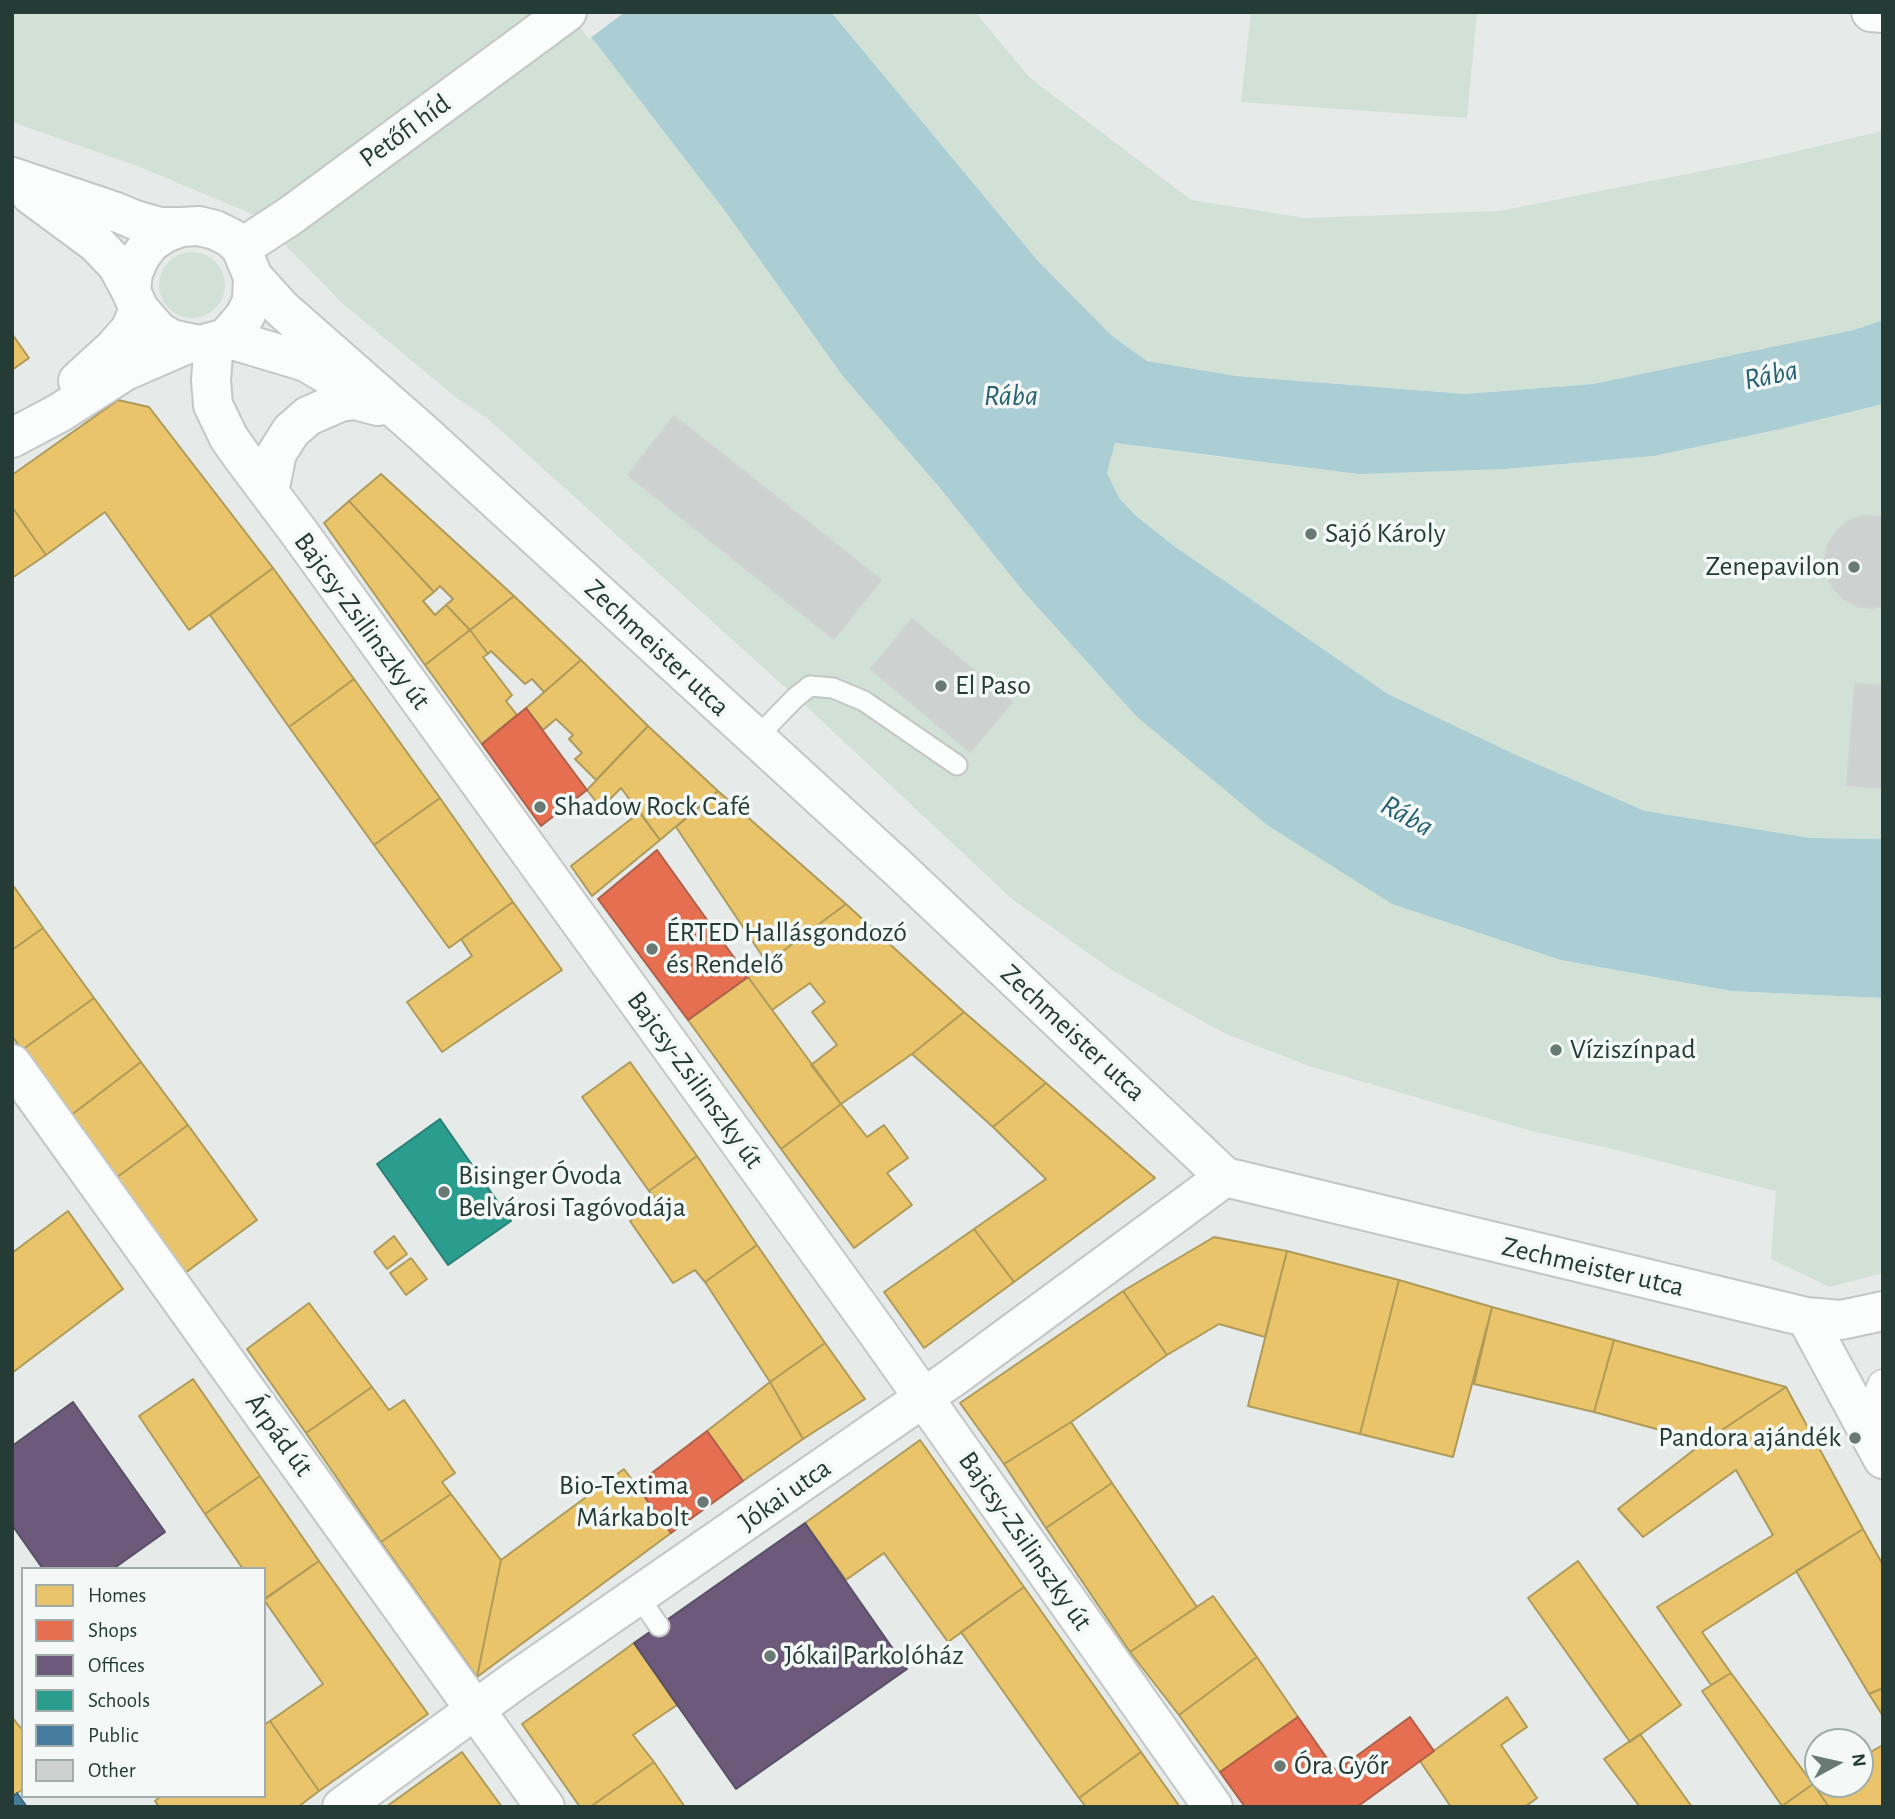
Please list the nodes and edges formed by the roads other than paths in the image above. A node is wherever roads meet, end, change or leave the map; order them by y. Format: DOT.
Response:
graph roads {
  1 [pos="567,12"];
  2 [pos="1871,12"];
  3 [pos="1883,13"];
  4 [pos="12,179"];
  5 [pos="181,227"];
  6 [pos="247,262"];
  7 [pos="135,300"];
  8 [pos="209,341"];
  9 [pos="387,408"];
  10 [pos="423,433"];
  11 [pos="16,436"];
  12 [pos="269,492"];
  13 [pos="756,738"];
  14 [pos="957,765"];
  15 [pos="12,1064"];
  16 [pos="1225,1177"];
  17 [pos="1883,1311"];
  18 [pos="1806,1318"];
  19 [pos="1883,1385"];
  20 [pos="924,1398"];
  21 [pos="1883,1400"];
  22 [pos="1883,1459"];
  23 [pos="475,1709"];
  24 [pos="342,1807"];
  25 [pos="545,1807"];
  26 [pos="1213,1807"];
  1 -- 6 [label="street, Petőfi híd"];
  2 -- 3 [label="street"];
  4 -- 5 [label="street"];
  4 -- 7 [label="street"];
  5 -- 6 [label="street"];
  5 -- 7 [label="street"];
  6 -- 8 [label="street"];
  6 -- 10 [label="street, Zechmeister utca"];
  7 -- 8 [label="street"];
  7 -- 11 [label="street"];
  8 -- 9 [label="street, Zechmeister utca"];
  8 -- 11 [label="street"];
  8 -- 12 [label="street, Bajcsy-Zsilinszky út"];
  9 -- 10 [label="street, Zechmeister utca"];
  9 -- 12 [label="street"];
  10 -- 13 [label="street, Zechmeister utca"];
  12 -- 20 [label="street, Bajcsy-Zsilinszky út"];
  13 -- 14 [label="lane"];
  13 -- 16 [label="street, Zechmeister utca"];
  15 -- 23 [label="street, Árpád út"];
  16 -- 18 [label="street, Zechmeister utca"];
  16 -- 20 [label="street, Jókai utca"];
  17 -- 18 [label="street, Zechmeister utca"];
  18 -- 22 [label="street"];
  19 -- 21 [label="street"];
  20 -- 23 [label="street, Jókai utca"];
  20 -- 26 [label="street, Bajcsy-Zsilinszky út"];
  23 -- 24 [label="street, Jókai utca"];
  23 -- 25 [label="street, Árpád út"];
}
